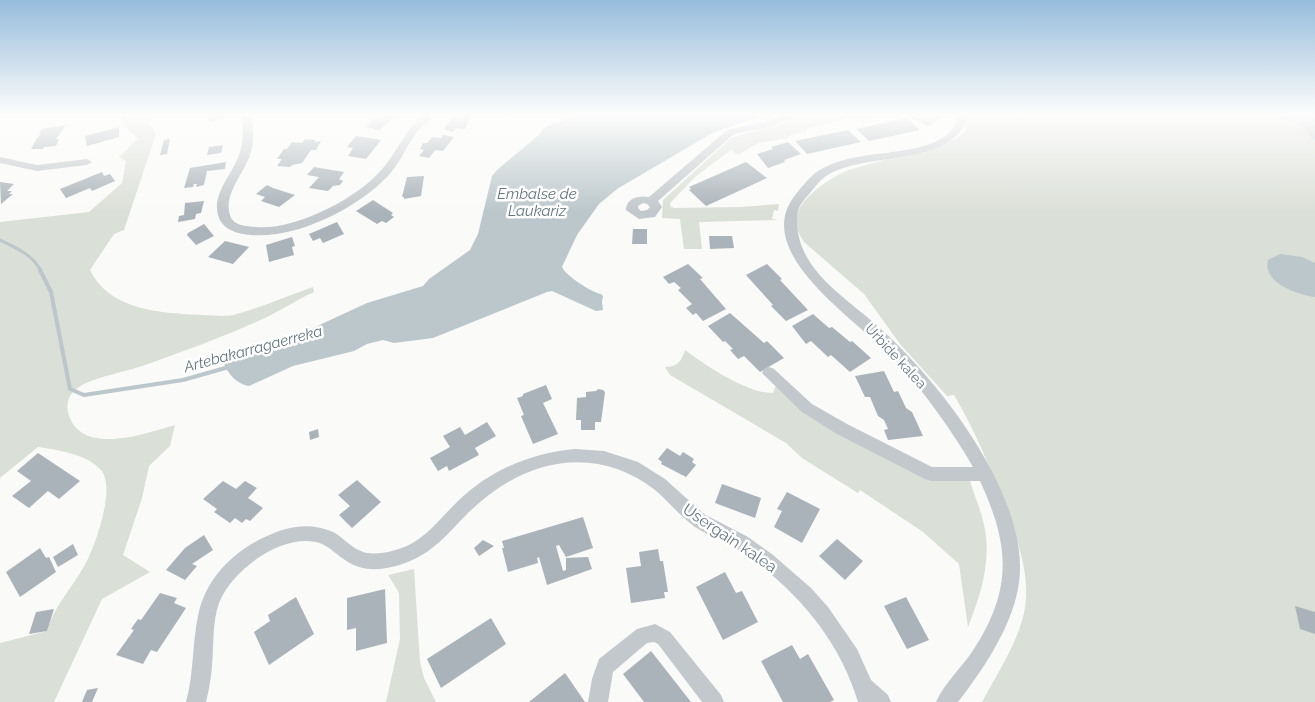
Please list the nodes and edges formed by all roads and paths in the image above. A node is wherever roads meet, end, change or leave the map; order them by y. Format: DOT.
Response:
graph roads {
  1 [pos="247,147"];
  2 [pos="401,147"];
  3 [pos="712,147"];
  4 [pos="928,147"];
  5 [pos="0,160"];
  6 [pos="86,162"];
  7 [pos="651,201"];
  8 [pos="769,373"];
  9 [pos="986,474"];
  10 [pos="866,694"];
  11 [pos="196,702"];
  12 [pos="598,702"];
  13 [pos="714,702"];
  14 [pos="881,702"];
  15 [pos="946,702"];
  1 -- 2 [label="street"];
  3 -- 7 [label="street"];
  4 -- 9 [label="street, Urbide kalea"];
  5 -- 6 [label="street"];
  8 -- 9 [label="street"];
  9 -- 15 [label="street, Urbide kalea"];
  10 -- 11 [label="street, Usergain kalea"];
  10 -- 14 [label="street, Usergain kalea"];
  12 -- 13 [label="street"];
}
